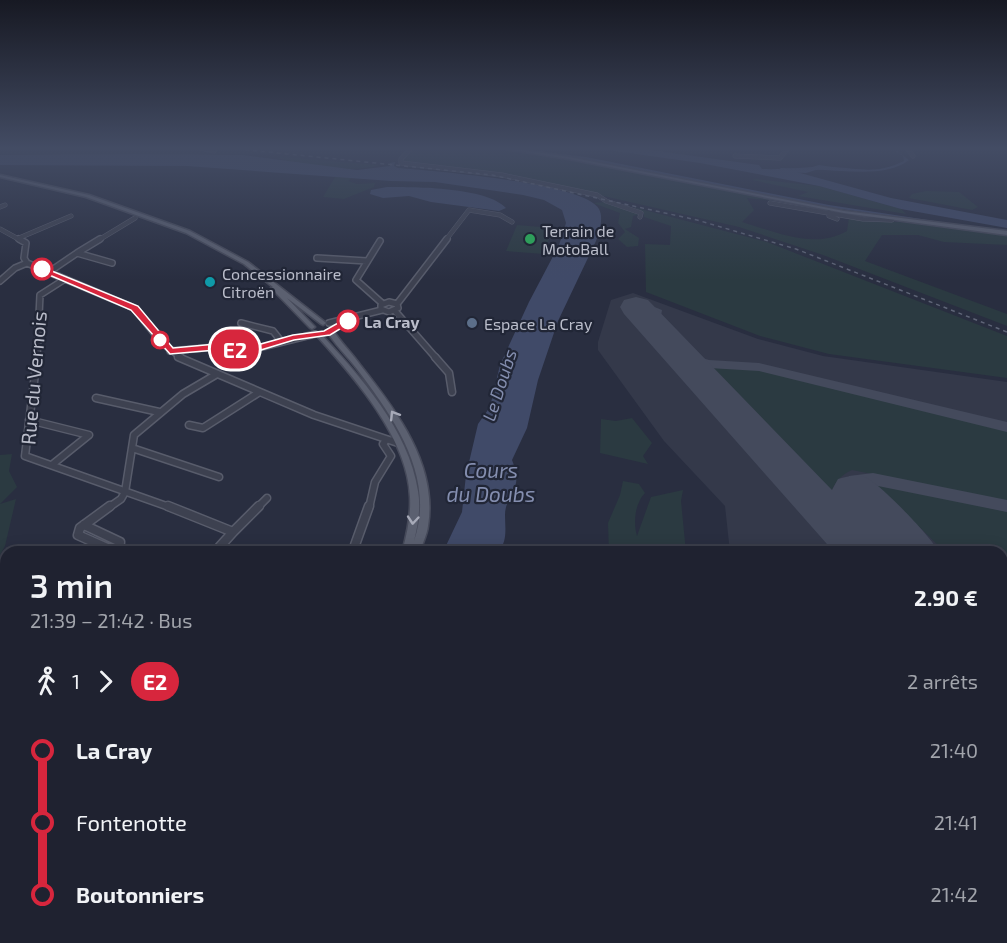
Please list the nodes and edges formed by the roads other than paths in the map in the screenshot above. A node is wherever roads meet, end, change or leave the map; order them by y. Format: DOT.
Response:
graph roads {
  1 [pos="73,192"];
  2 [pos="584,192"];
  3 [pos="739,192"];
  4 [pos="770,203"];
  5 [pos="829,212"];
  6 [pos="844,213"];
  7 [pos="71,216"];
  8 [pos="640,217"];
  9 [pos="135,218"];
  10 [pos="837,219"];
  11 [pos="512,222"];
  12 [pos="174,226"];
  13 [pos="0,229"];
  14 [pos="1007,234"];
  15 [pos="19,238"];
  16 [pos="380,241"];
  17 [pos="76,253"];
  18 [pos="317,258"];
  19 [pos="367,261"];
  20 [pos="27,263"];
  21 [pos="112,263"];
  22 [pos="49,272"];
  23 [pos="0,273"];
  24 [pos="7,274"];
  25 [pos="66,279"];
  26 [pos="0,281"];
  27 [pos="397,304"];
  28 [pos="383,307"];
  29 [pos="394,311"];
  30 [pos="241,323"];
  31 [pos="329,326"];
  32 [pos="314,331"];
  33 [pos="281,341"];
  34 [pos="170,351"];
  35 [pos="217,374"];
  36 [pos="452,392"];
  37 [pos="258,393"];
  38 [pos="96,398"];
  39 [pos="159,412"];
  40 [pos="29,420"];
  41 [pos="189,425"];
  42 [pos="393,440"];
  43 [pos="132,448"];
  44 [pos="416,462"];
  45 [pos="53,464"];
  46 [pos="219,477"];
  47 [pos="125,492"];
  48 [pos="267,498"];
  49 [pos="233,532"];
  50 [pos="355,545"];
  51 [pos="119,546"];
  52 [pos="220,546"];
  53 [pos="409,546"];
  54 [pos="417,546"];
  1 -- 12 [label="main road"];
  2 -- 8 [label="street"];
  3 -- 6 [label="main road"];
  4 -- 5 [label="street"];
  5 -- 6 [label="street"];
  5 -- 10 [label="street"];
  6 -- 14 [label="main road"];
  7 -- 15 [label="street"];
  9 -- 17 [label="street"];
  11 -- 27 [label="street"];
  12 -- 31 [label="main road"];
  12 -- 32 [label="main road"];
  13 -- 15 [label="street"];
  15 -- 20 [label="street"];
  16 -- 19 [label="street"];
  17 -- 21 [label="street"];
  17 -- 22 [label="street"];
  18 -- 19 [label="street"];
  19 -- 28 [label="street"];
  20 -- 22 [label="street"];
  20 -- 24 [label="street"];
  22 -- 25 [label="street"];
  23 -- 24 [label="street"];
  24 -- 26 [label="street"];
  25 -- 34 [label="street"];
  25 -- 40 [label="street, Rue du Vernois"];
  27 -- 28 [label="street"];
  27 -- 29 [label="street"];
  28 -- 29 [label="street"];
  28 -- 31 [label="street"];
  29 -- 36 [label="street"];
  30 -- 33 [label="street"];
  31 -- 32 [label="main road"];
  31 -- 32 [label="main road"];
  44 -- 31 [label="main road, one-way"];
  32 -- 33 [label="street"];
  32 -- 42 [label="main road"];
  33 -- 34 [label="street"];
  34 -- 35 [label="street"];
  35 -- 37 [label="street"];
  35 -- 39 [label="street"];
  37 -- 41 [label="street"];
  37 -- 42 [label="street"];
  38 -- 39 [label="street"];
  39 -- 43 [label="street"];
  40 -- 45 [label="street, Rue du Vernois"];
  40 -- 45 [label="street"];
  42 -- 44 [label="street"];
  42 -- 50 [label="street"];
  42 -- 53 [label="main road, one-way"];
  43 -- 46 [label="street"];
  43 -- 47 [label="street"];
  44 -- 54 [label="main road"];
  45 -- 47 [label="street"];
  47 -- 49 [label="street"];
  47 -- 51 [label="street"];
  48 -- 49 [label="street"];
  49 -- 52 [label="street"];
}
